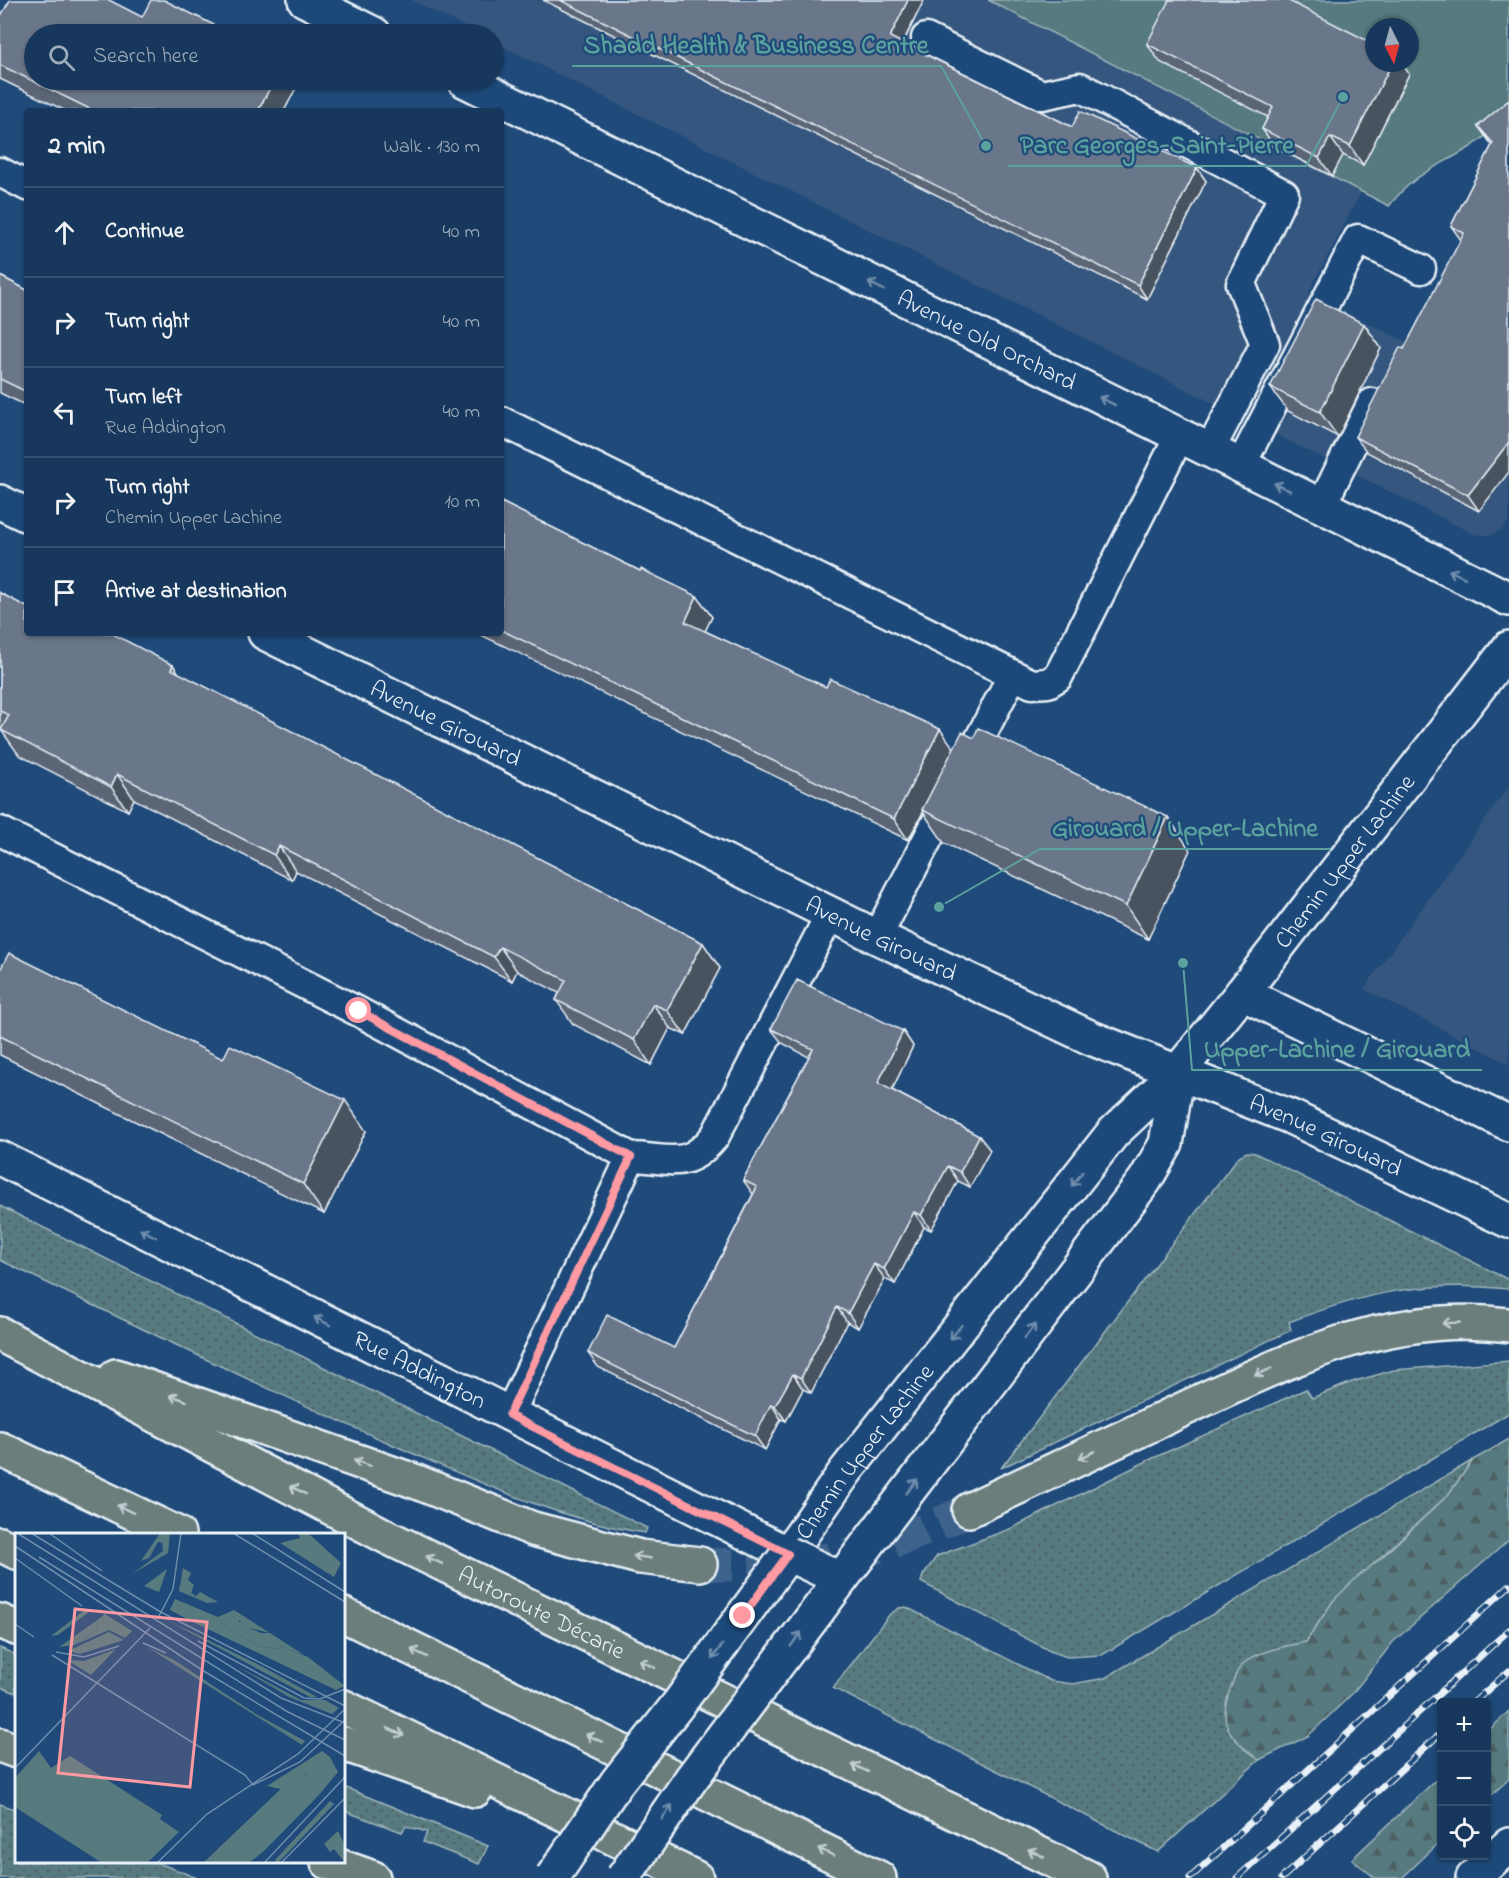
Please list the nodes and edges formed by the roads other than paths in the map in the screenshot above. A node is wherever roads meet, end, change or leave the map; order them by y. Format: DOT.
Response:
graph roads {
  1 [pos="305,0"];
  2 [pos="354,24"];
  3 [pos="926,38"];
  4 [pos="484,90"];
  5 [pos="0,172"];
  6 [pos="24,184"];
  7 [pos="1421,269"];
  8 [pos="1385,377"];
  9 [pos="504,422"];
  10 [pos="1179,437"];
  11 [pos="1209,452"];
  12 [pos="1240,467"];
  13 [pos="0,502"];
  14 [pos="1322,507"];
  15 [pos="24,514"];
  16 [pos="1509,599"];
  17 [pos="271,636"];
  18 [pos="1509,648"];
  19 [pos="1012,676"];
  20 [pos="0,831"];
  21 [pos="831,913"];
  22 [pos="877,937"];
  23 [pos="1242,993"];
  24 [pos="1178,1072"];
  25 [pos="1509,1124"];
  26 [pos="631,1157"];
  27 [pos="0,1158"];
  28 [pos="1509,1221"];
  29 [pos="1509,1325"];
  30 [pos="4,1336"];
  31 [pos="509,1415"];
  32 [pos="0,1449"];
  33 [pos="969,1510"];
  34 [pos="176,1533"];
  35 [pos="0,1544"];
  36 [pos="15,1551"];
  37 [pos="788,1554"];
  38 [pos="700,1564"];
  39 [pos="841,1579"];
  40 [pos="345,1615"];
  41 [pos="0,1621"];
  42 [pos="15,1628"];
  43 [pos="345,1707"];
  44 [pos="345,1744"];
  45 [pos="0,1745"];
  46 [pos="15,1751"];
  47 [pos="623,1843"];
  48 [pos="1508,1848"];
  49 [pos="331,1863"];
  50 [pos="373,1878"];
  51 [pos="552,1878"];
  52 [pos="623,1878"];
  53 [pos="696,1878"];
  54 [pos="879,1878"];
  55 [pos="1089,1878"];
  56 [pos="1473,1878"];
  1 -- 2 [label="main road"];
  3 -- 11 [label="lane"];
  10 -- 4 [label="main road, Avenue Old Orchard, one-way"];
  5 -- 6 [label="lane"];
  7 -- 12 [label="lane"];
  8 -- 14 [label="lane"];
  9 -- 19 [label="lane"];
  10 -- 11 [label="main road, Avenue Old Orchard"];
  10 -- 19 [label="lane"];
  11 -- 12 [label="main road, Avenue Old Orchard"];
  14 -- 12 [label="main road, Avenue Old Orchard, one-way"];
  13 -- 15 [label="main road"];
  16 -- 14 [label="main road, Avenue Old Orchard, one-way"];
  17 -- 21 [label="main road, Avenue Girouard"];
  18 -- 23 [label="main road, Chemin Upper Lachine"];
  19 -- 22 [label="lane"];
  20 -- 26 [label="lane"];
  21 -- 22 [label="main road, Avenue Girouard"];
  21 -- 26 [label="lane"];
  22 -- 24 [label="main road, Avenue Girouard"];
  23 -- 24 [label="main road, Chemin Upper Lachine"];
  23 -- 25 [label="main road"];
  24 -- 28 [label="main road, Avenue Girouard"];
  24 -- 37 [label="main road, Chemin Upper Lachine, one-way"];
  39 -- 24 [label="main road, Chemin Upper Lachine, one-way, bridge"];
  26 -- 31 [label="lane"];
  31 -- 27 [label="main road, Rue Addington, one-way"];
  29 -- 33 [label="highway, one-way"];
  38 -- 30 [label="highway, one-way"];
  55 -- 30 [label="highway, Autoroute Décarie, one-way"];
  31 -- 37 [label="main road, Rue Addington"];
  34 -- 32 [label="highway, one-way"];
  35 -- 36 [label="highway"];
  37 -- 39 [label="main road, Rue Addington, bridge"];
  37 -- 51 [label="main road, Chemin Upper Lachine, one-way, bridge"];
  52 -- 39 [label="main road, Chemin Upper Lachine, one-way, bridge"];
  54 -- 40 [label="highway, one-way"];
  41 -- 42 [label="highway"];
  43 -- 47 [label="highway, one-way"];
  44 -- 47 [label="highway"];
  45 -- 46 [label="highway"];
  47 -- 53 [label="highway"];
  48 -- 56 [label="main road"];
  49 -- 50 [label="highway"];
}
